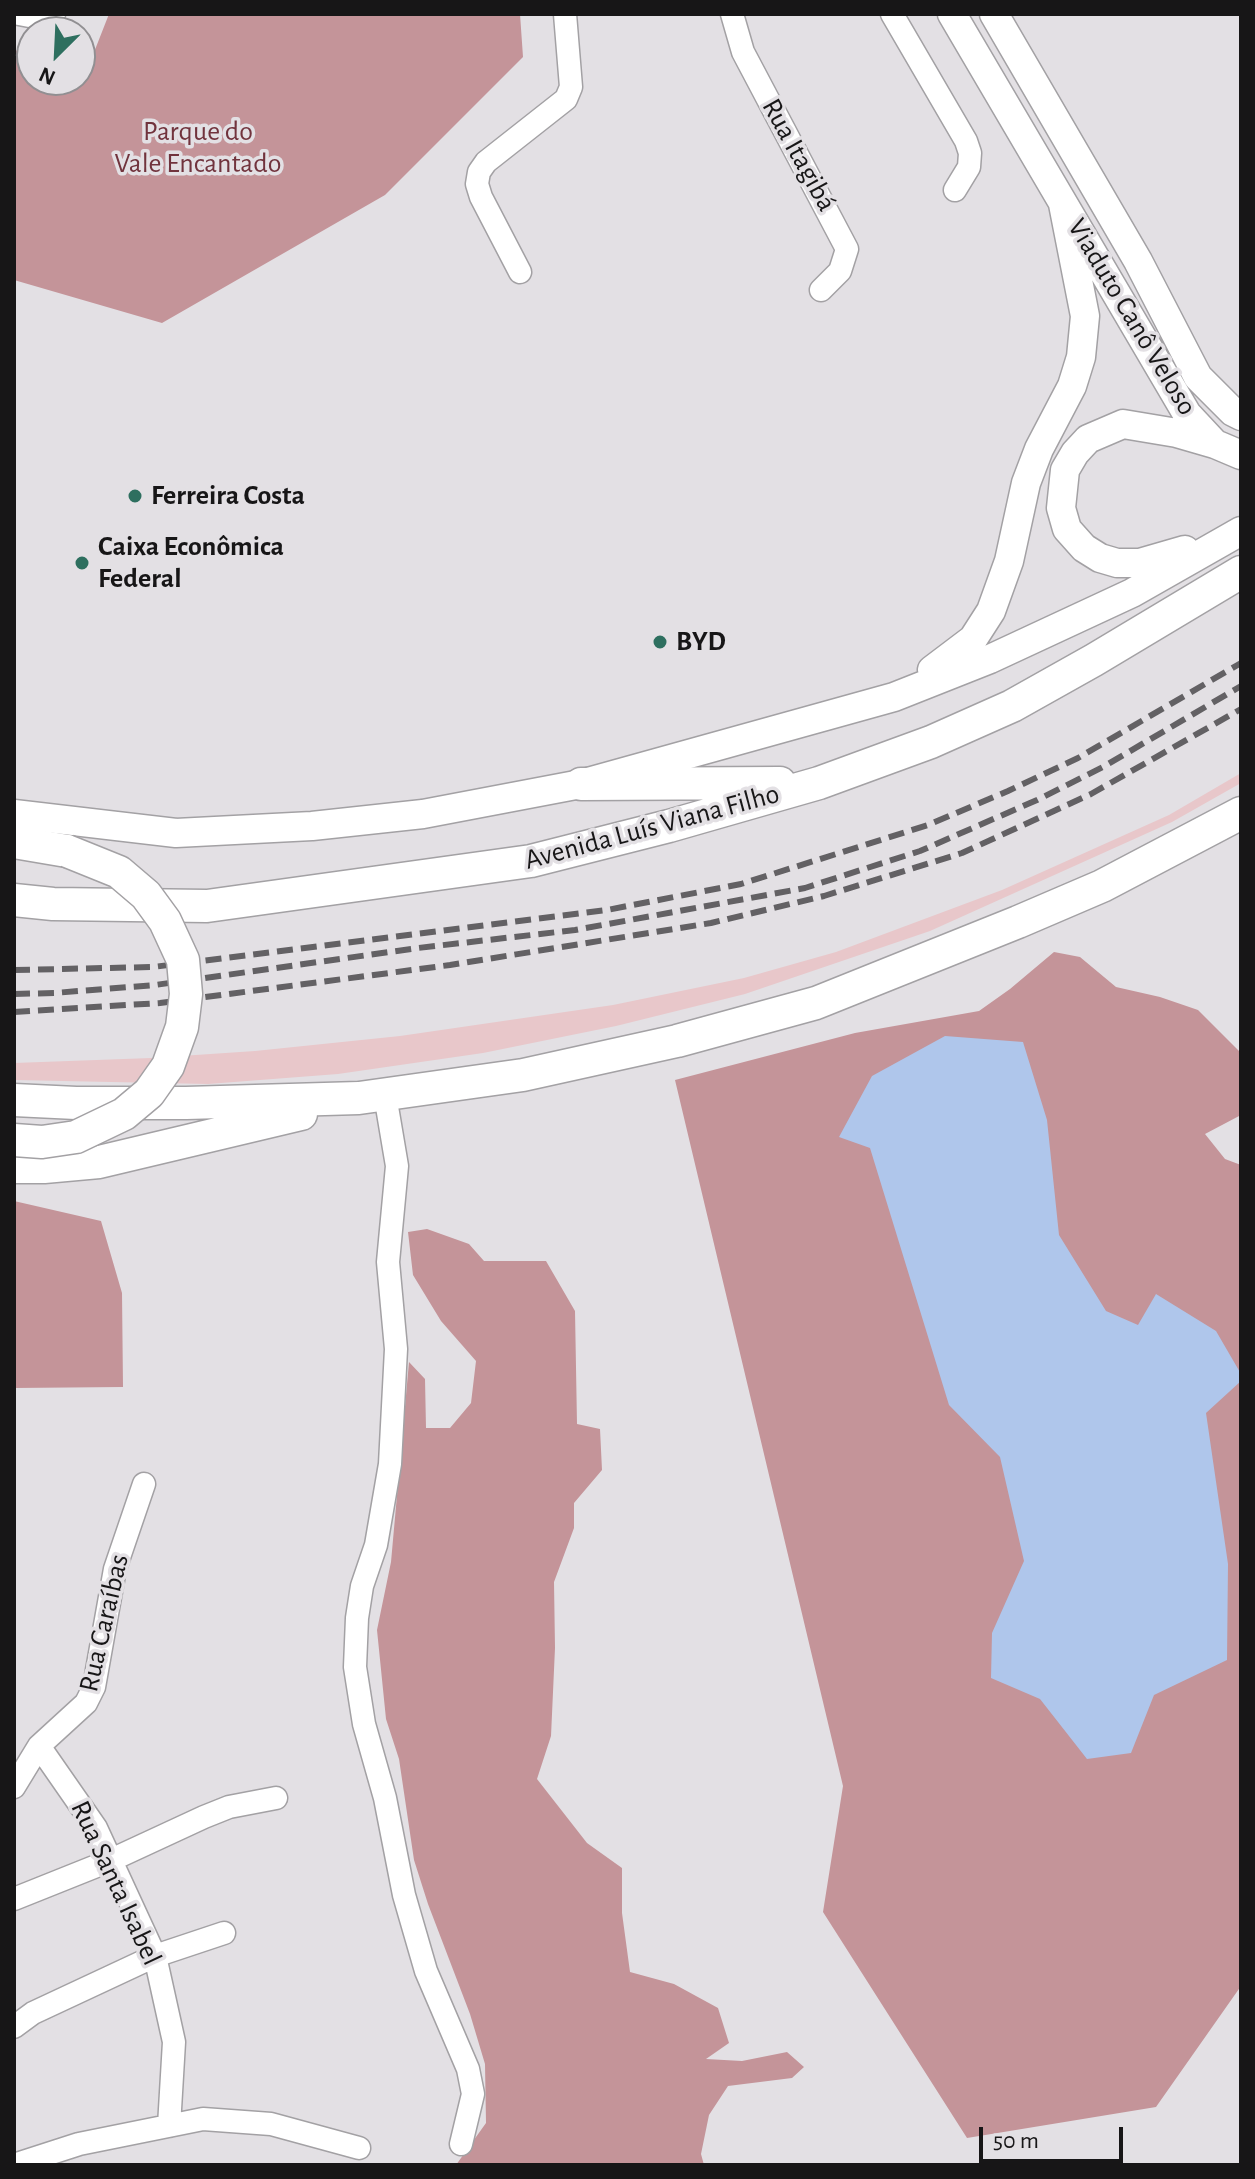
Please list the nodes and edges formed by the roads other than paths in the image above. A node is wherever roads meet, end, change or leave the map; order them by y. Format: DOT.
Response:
graph roads {
  1 [pos="19,14"];
  2 [pos="54,14"];
  3 [pos="565,14"];
  4 [pos="732,14"];
  5 [pos="892,14"];
  6 [pos="952,14"];
  7 [pos="994,14"];
  8 [pos="955,190"];
  9 [pos="1063,204"];
  10 [pos="520,272"];
  11 [pos="821,290"];
  12 [pos="1241,416"];
  13 [pos="1215,444"];
  14 [pos="1241,455"];
  15 [pos="1234,535"];
  16 [pos="1241,572"];
  17 [pos="894,697"];
  18 [pos="819,783"];
  19 [pos="581,784"];
  20 [pos="1241,813"];
  21 [pos="14,814"];
  22 [pos="20,845"];
  23 [pos="14,900"];
  24 [pos="372,1096"];
  25 [pos="14,1100"];
  26 [pos="14,1140"];
  27 [pos="14,1167"];
  28 [pos="144,1484"];
  29 [pos="39,1746"];
  30 [pos="14,1787"];
  31 [pos="276,1798"];
  32 [pos="109,1861"];
  33 [pos="14,1899"];
  34 [pos="224,1933"];
  35 [pos="155,1956"];
  36 [pos="14,2027"];
  37 [pos="169,2126"];
  38 [pos="461,2144"];
  39 [pos="359,2148"];
  40 [pos="14,2165"];
  1 -- 2 [label="street"];
  3 -- 10 [label="street"];
  4 -- 11 [label="street, Rua Itagibá"];
  5 -- 8 [label="street"];
  6 -- 9 [label="main road, Viaduto Canô Veloso"];
  7 -- 12 [label="main road"];
  9 -- 13 [label="main road, Viaduto Canô Veloso"];
  9 -- 17 [label="main road"];
  13 -- 14 [label="main road, Viaduto Canô Veloso"];
  13 -- 15 [label="main road"];
  15 -- 17 [label="main road"];
  16 -- 18 [label="highway, Avenida Luís Viana Filho"];
  17 -- 19 [label="main road"];
  18 -- 19 [label="highway"];
  18 -- 23 [label="highway, Avenida Luís Viana Filho"];
  19 -- 21 [label="main road"];
  20 -- 24 [label="highway"];
  22 -- 26 [label="highway, bridge"];
  24 -- 25 [label="highway"];
  24 -- 27 [label="highway"];
  24 -- 38 [label="street"];
  28 -- 29 [label="street, Rua Caraíbas"];
  29 -- 30 [label="street, Rua Caraíbas"];
  29 -- 32 [label="street, Rua Santa Isabel"];
  31 -- 32 [label="street"];
  32 -- 33 [label="street"];
  32 -- 35 [label="street, Rua Santa Isabel"];
  34 -- 35 [label="street"];
  35 -- 36 [label="street"];
  35 -- 37 [label="street, Rua Santa Isabel"];
  37 -- 39 [label="street"];
  37 -- 40 [label="street"];
}
